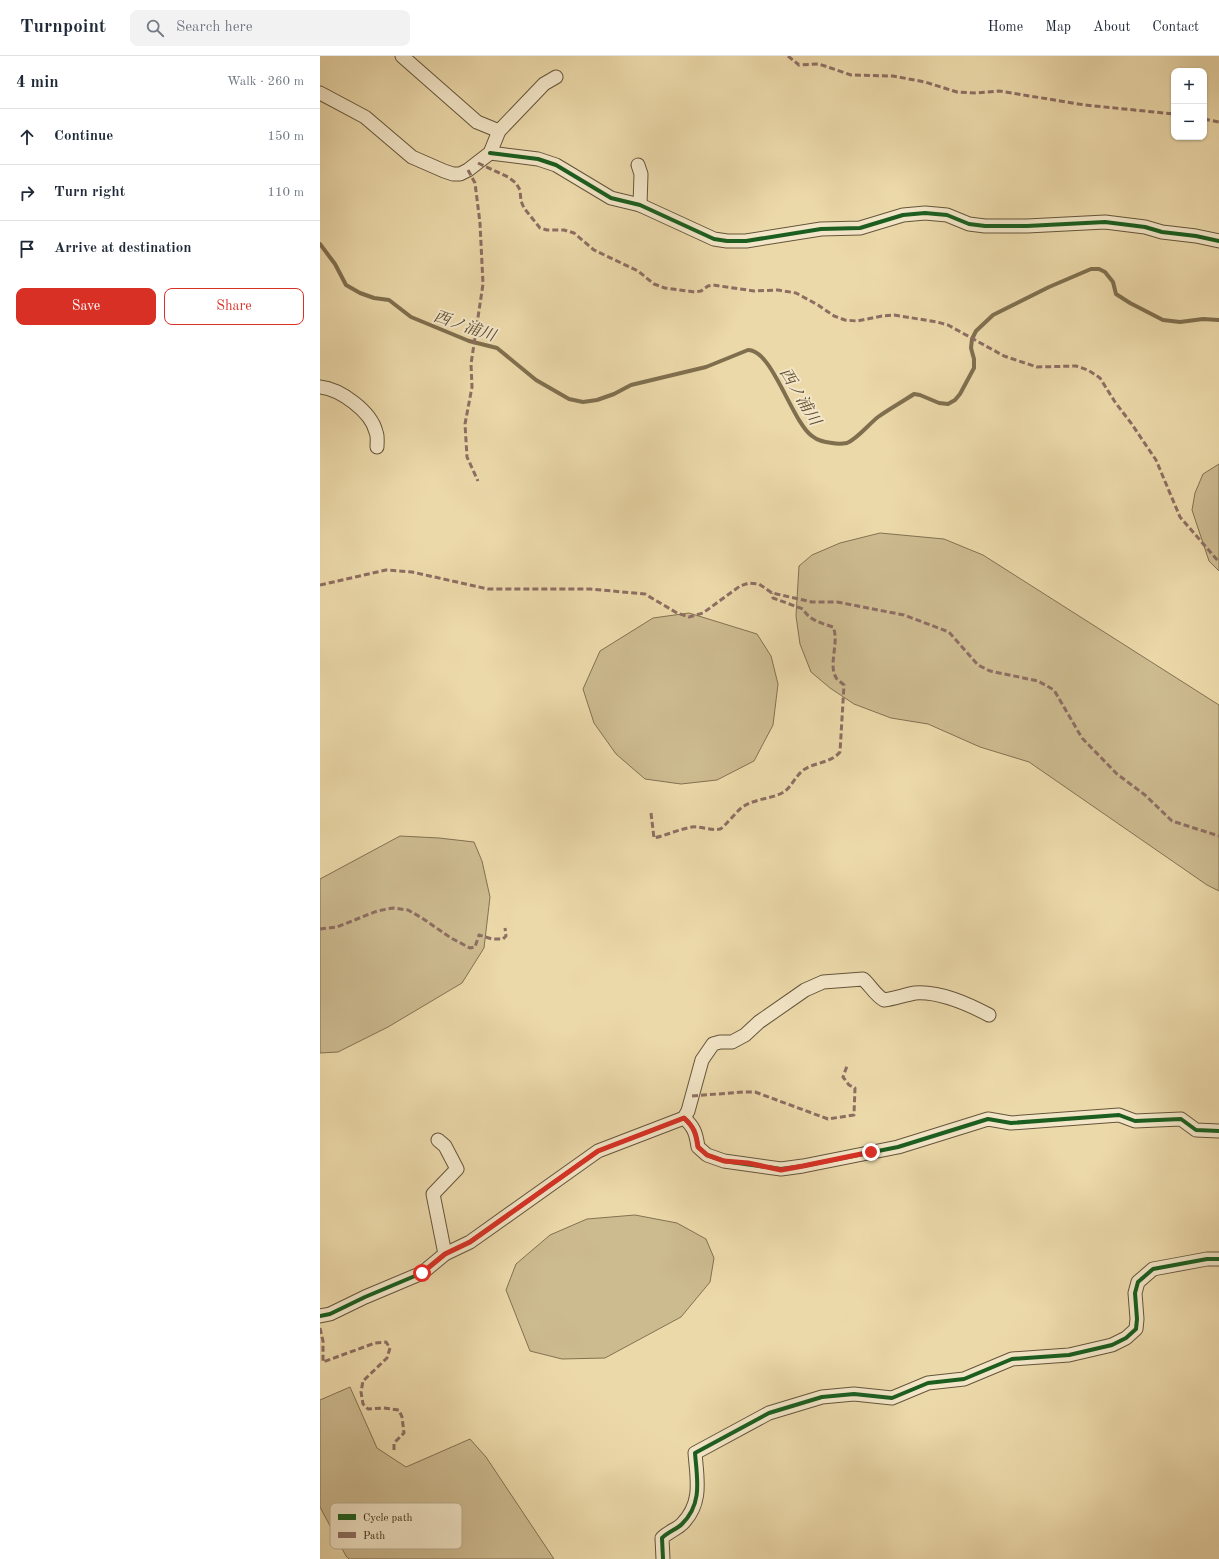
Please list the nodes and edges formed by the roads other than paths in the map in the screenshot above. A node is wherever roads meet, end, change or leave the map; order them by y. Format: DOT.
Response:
graph roads {
  1 [pos="402,56"];
  2 [pos="556,77"];
  3 [pos="320,93"];
  4 [pos="499,131"];
  5 [pos="490,153"];
  6 [pos="638,165"];
  7 [pos="640,205"];
  8 [pos="1219,241"];
  9 [pos="320,387"];
  10 [pos="377,447"];
  11 [pos="989,1015"];
  12 [pos="684,1118"];
  13 [pos="1219,1131"];
  14 [pos="438,1140"];
  15 [pos="445,1254"];
  16 [pos="1219,1258"];
  17 [pos="320,1316"];
  18 [pos="663,1559"];
  1 -- 4 [label="street"];
  2 -- 4 [label="street"];
  3 -- 5 [label="street"];
  4 -- 5 [label="street"];
  5 -- 7 [label="street"];
  6 -- 7 [label="street"];
  7 -- 8 [label="street"];
  9 -- 10 [label="street"];
  11 -- 12 [label="street"];
  12 -- 13 [label="street"];
  12 -- 15 [label="street"];
  14 -- 15 [label="street"];
  15 -- 17 [label="street"];
  16 -- 18 [label="street"];
}
